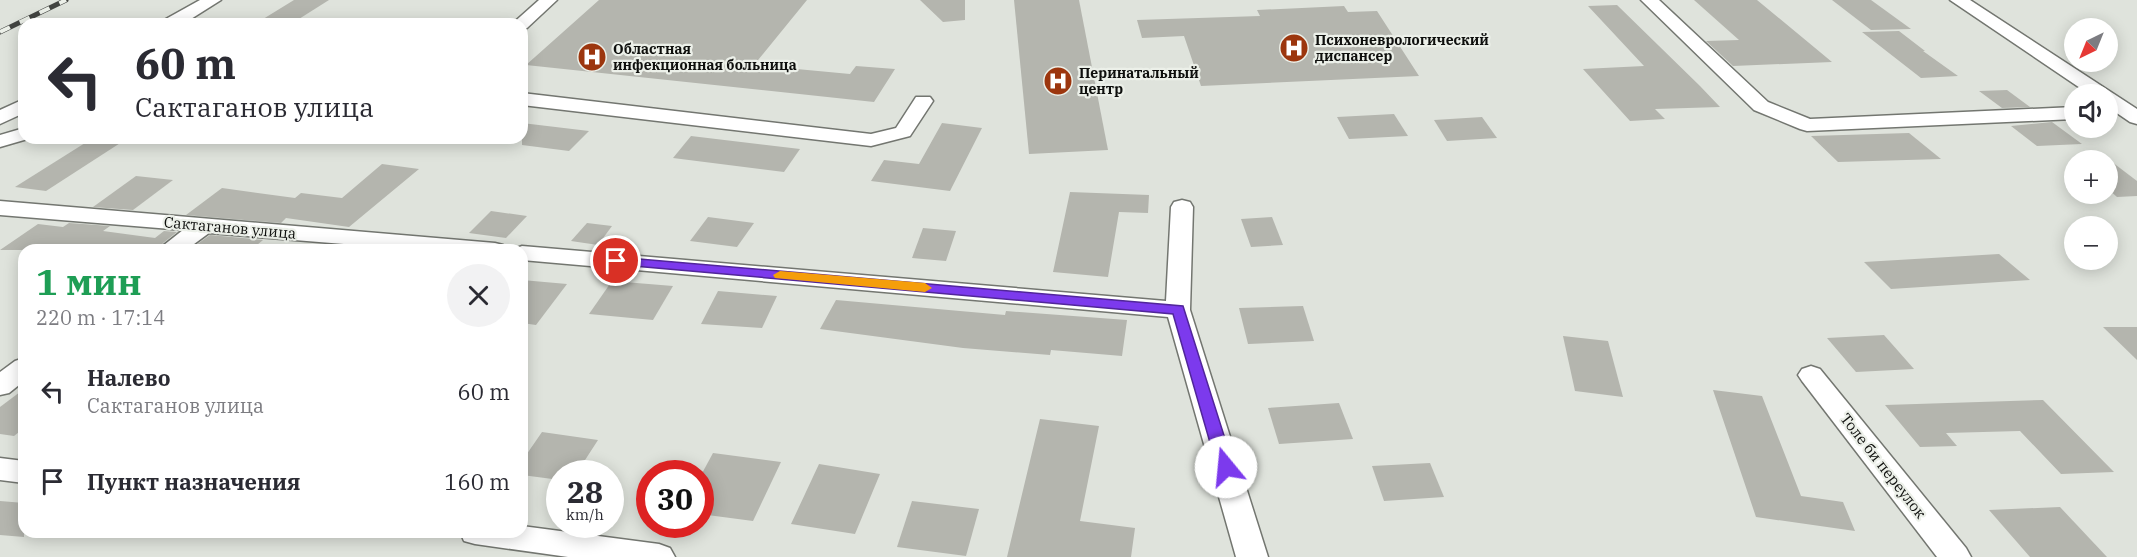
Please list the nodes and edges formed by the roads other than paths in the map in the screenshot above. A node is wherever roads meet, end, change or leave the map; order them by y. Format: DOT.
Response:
graph roads {
  1 [pos="213,0"];
  2 [pos="549,0"];
  3 [pos="1649,0"];
  4 [pos="1958,0"];
  5 [pos="181,18"];
  6 [pos="528,18"];
  7 [pos="2086,84"];
  8 [pos="528,100"];
  9 [pos="923,101"];
  10 [pos="18,108"];
  11 [pos="2064,113"];
  12 [pos="0,118"];
  13 [pos="18,136"];
  14 [pos="0,141"];
  15 [pos="1182,207"];
  16 [pos="0,208"];
  17 [pos="204,225"];
  18 [pos="180,244"];
  19 [pos="425,244"];
  20 [pos="528,254"];
  21 [pos="1178,310"];
  22 [pos="18,372"];
  23 [pos="1811,375"];
  24 [pos="0,386"];
  25 [pos="0,469"];
  26 [pos="18,471"];
  27 [pos="519,538"];
  28 [pos="659,557"];
  29 [pos="1252,557"];
  30 [pos="1955,557"];
  1 -- 5 [label="street"];
  2 -- 6 [label="street"];
  3 -- 11 [label="street"];
  4 -- 7 [label="street"];
  8 -- 9 [label="street"];
  10 -- 12 [label="street"];
  13 -- 14 [label="street"];
  15 -- 21 [label="street"];
  16 -- 17 [label="street, Сактаганов улица"];
  17 -- 18 [label="street"];
  17 -- 19 [label="street, Сактаганов улица"];
  20 -- 21 [label="street"];
  21 -- 29 [label="street"];
  22 -- 24 [label="street"];
  23 -- 30 [label="street, Толе би переулок"];
  25 -- 26 [label="street"];
  27 -- 28 [label="street"];
}
